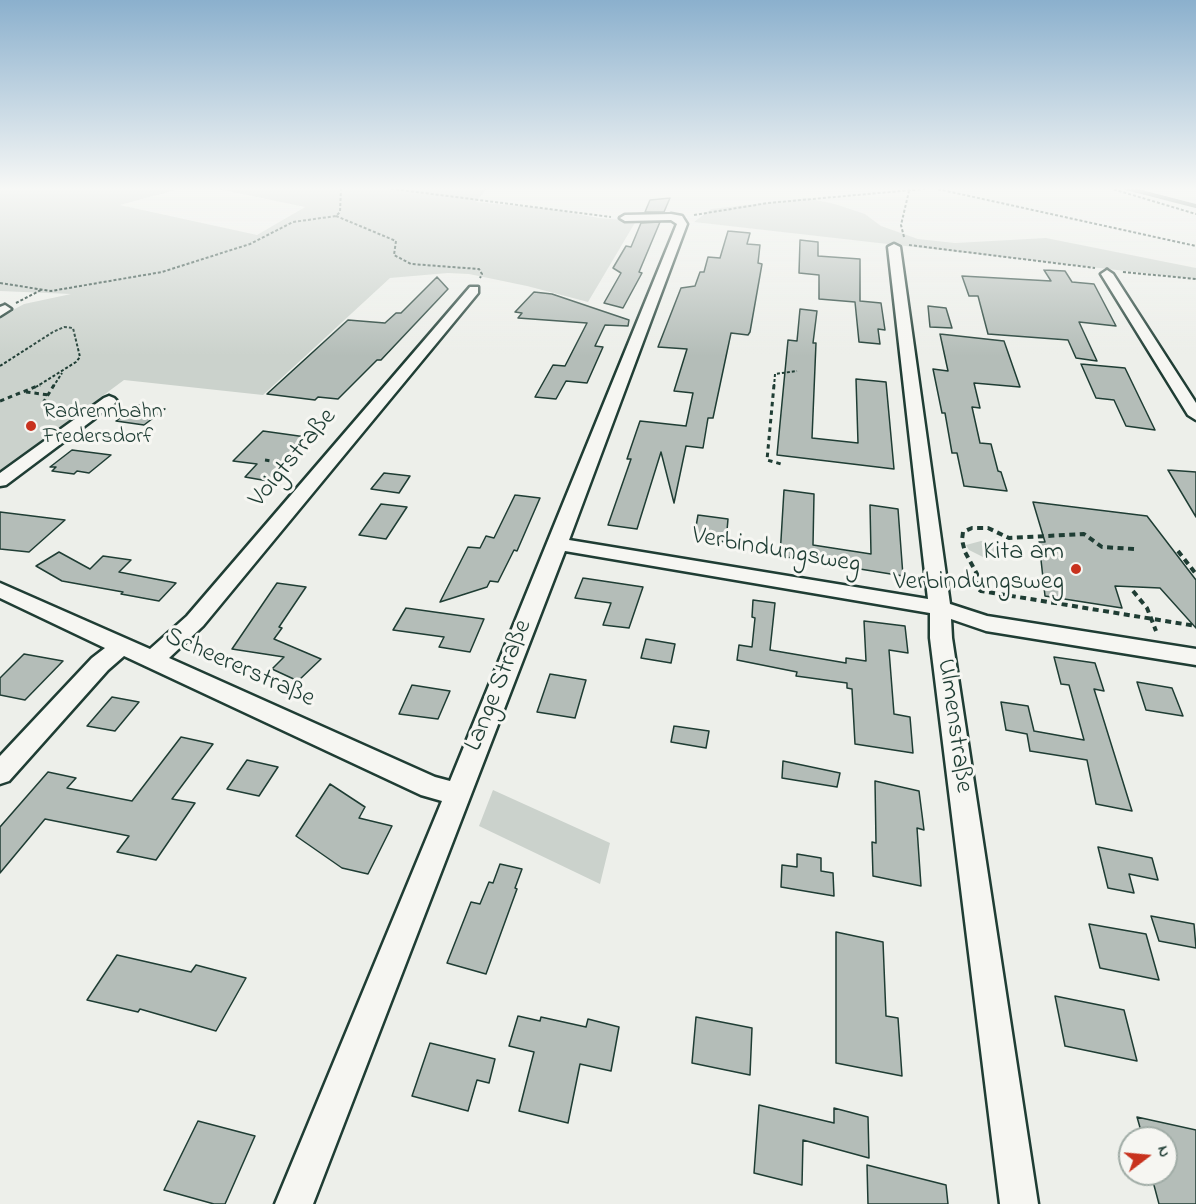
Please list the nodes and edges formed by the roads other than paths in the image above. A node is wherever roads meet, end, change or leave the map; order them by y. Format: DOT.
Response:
graph roads {
  1 [pos="675,244"];
  2 [pos="898,246"];
  3 [pos="1107,274"];
  4 [pos="474,290"];
  5 [pos="109,401"];
  6 [pos="1196,415"];
  7 [pos="0,481"];
  8 [pos="558,544"];
  9 [pos="0,590"];
  10 [pos="940,608"];
  11 [pos="121,647"];
  12 [pos="1196,657"];
  13 [pos="152,661"];
  14 [pos="0,773"];
  15 [pos="457,794"];
  16 [pos="294,1204"];
  17 [pos="1019,1204"];
  1 -- 8 [label="street, Lange Straße"];
  2 -- 10 [label="street, Ulmenstraße"];
  3 -- 6 [label="street"];
  4 -- 13 [label="street, Voigtstraße"];
  5 -- 7 [label="street"];
  8 -- 10 [label="street, Verbindungsweg"];
  8 -- 15 [label="street, Lange Straße"];
  9 -- 11 [label="street, Scheererstraße"];
  10 -- 12 [label="street, Verbindungsweg"];
  10 -- 17 [label="street, Ulmenstraße"];
  11 -- 13 [label="street, Scheererstraße"];
  11 -- 14 [label="street"];
  13 -- 15 [label="street, Scheererstraße"];
  15 -- 16 [label="street, Lange Straße"];
}
